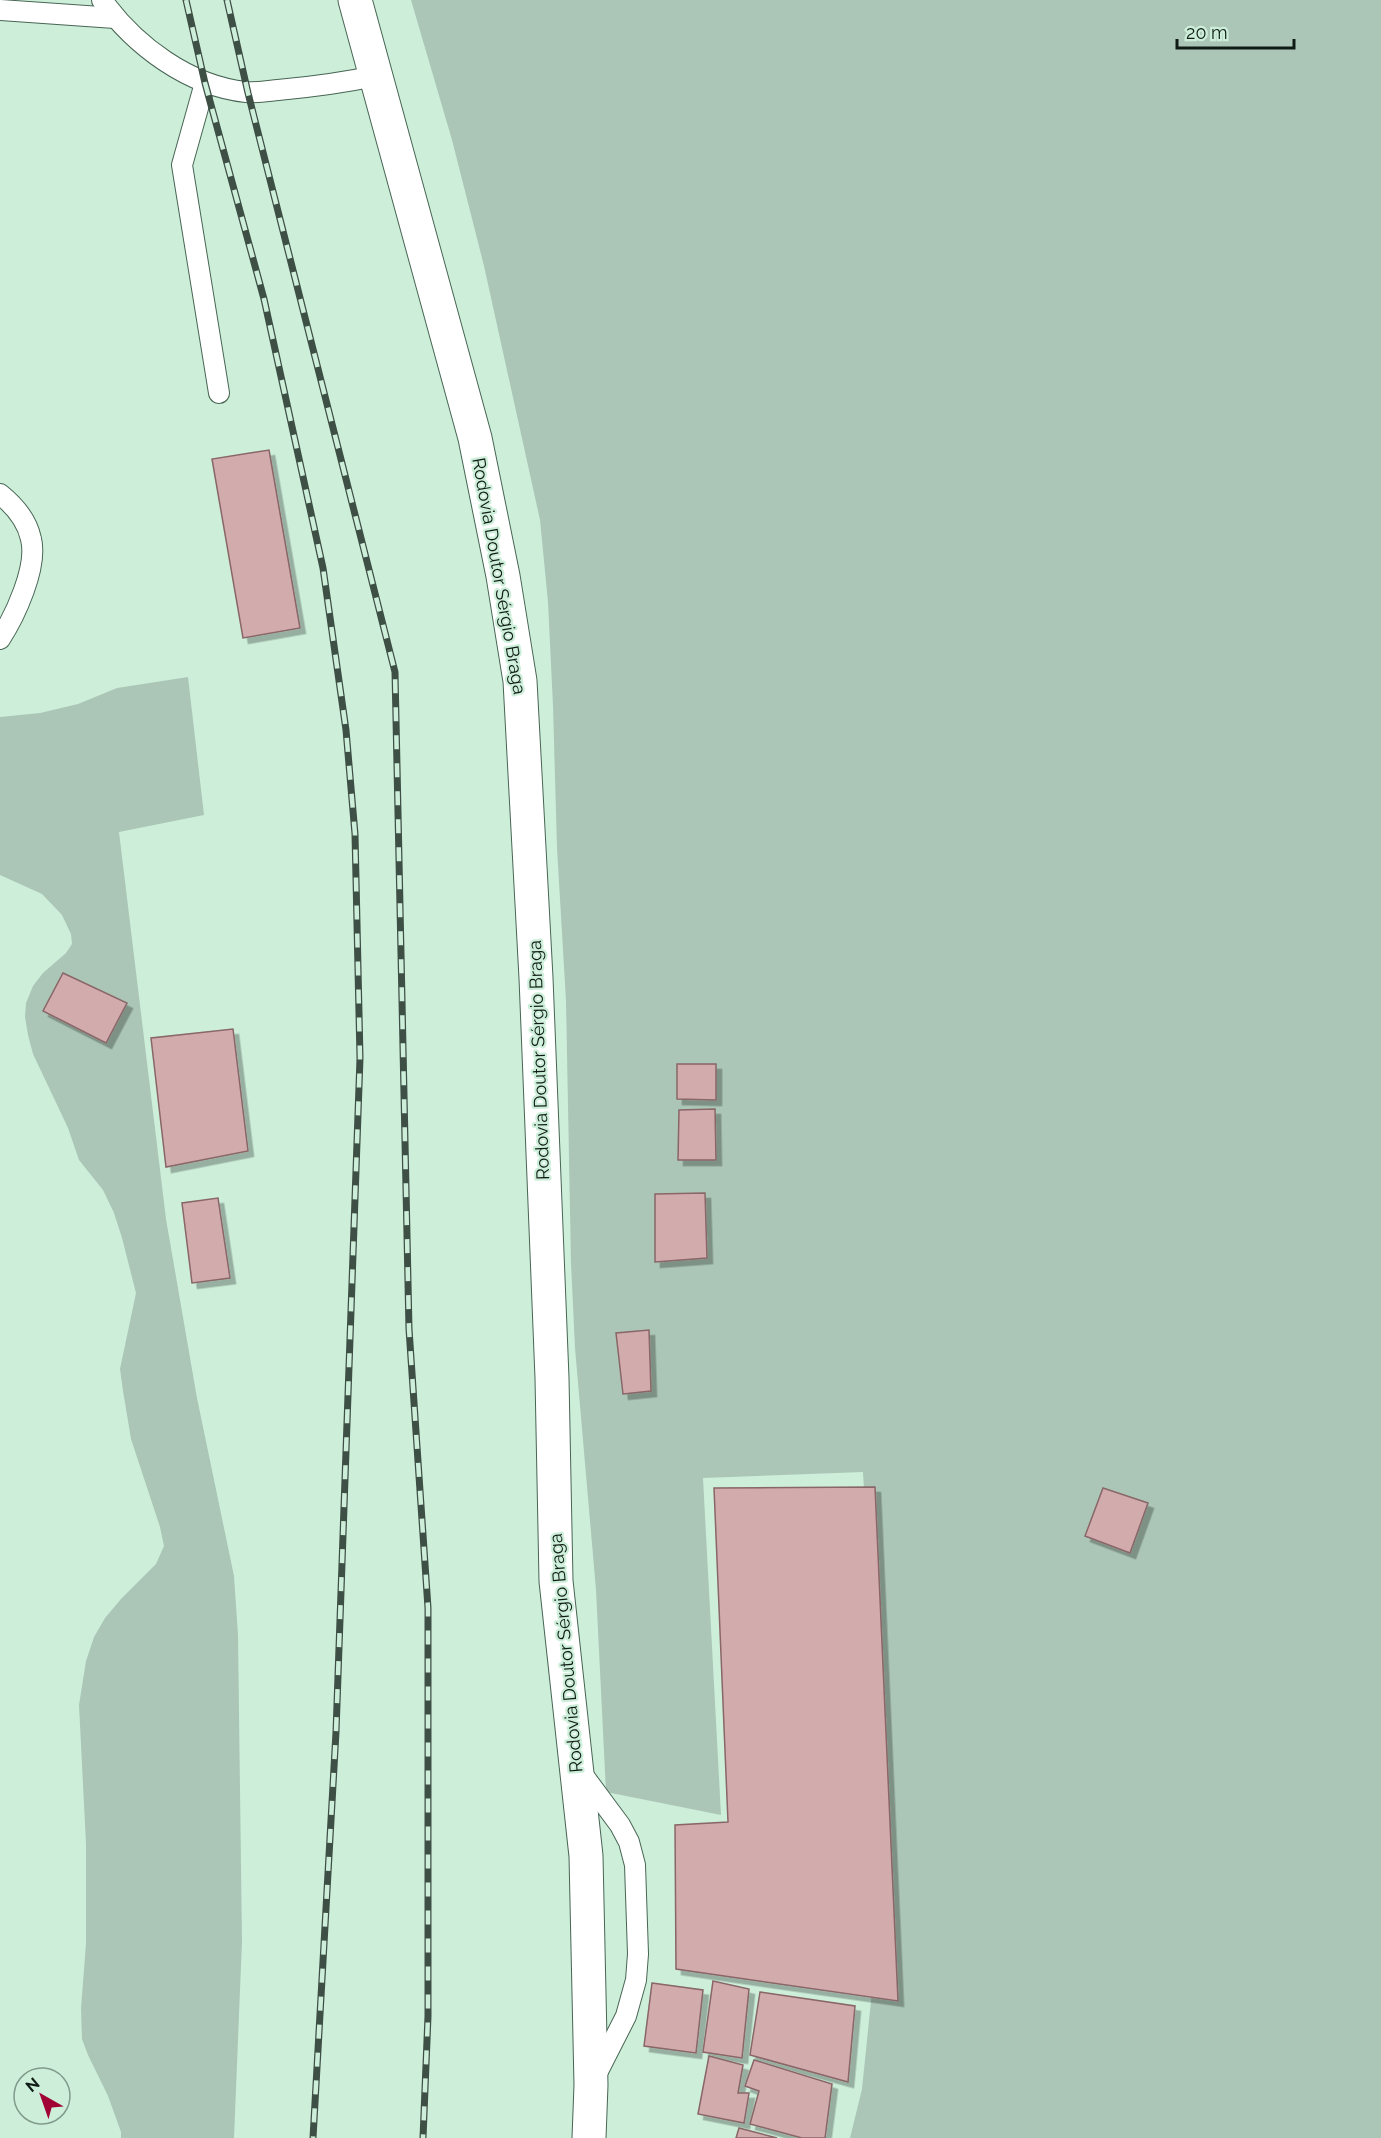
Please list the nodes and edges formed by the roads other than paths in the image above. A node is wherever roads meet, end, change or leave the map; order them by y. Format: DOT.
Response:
graph roads {
  1 [pos="102,0"];
  2 [pos="355,0"];
  3 [pos="0,10"];
  4 [pos="115,18"];
  5 [pos="375,76"];
  6 [pos="205,83"];
  7 [pos="219,393"];
  8 [pos="0,494"];
  9 [pos="0,639"];
  10 [pos="576,1767"];
  11 [pos="591,2085"];
  12 [pos="589,2138"];
  1 -- 4 [label="lane"];
  2 -- 5 [label="main road, Rodovia Doutor Sérgio Braga"];
  3 -- 4 [label="lane"];
  4 -- 6 [label="lane"];
  5 -- 6 [label="lane"];
  5 -- 10 [label="main road, Rodovia Doutor Sérgio Braga"];
  6 -- 7 [label="lane"];
  8 -- 9 [label="lane"];
  10 -- 11 [label="main road, Rodovia Doutor Sérgio Braga"];
  10 -- 11 [label="lane"];
  11 -- 12 [label="main road, Rodovia Doutor Sérgio Braga"];
}
